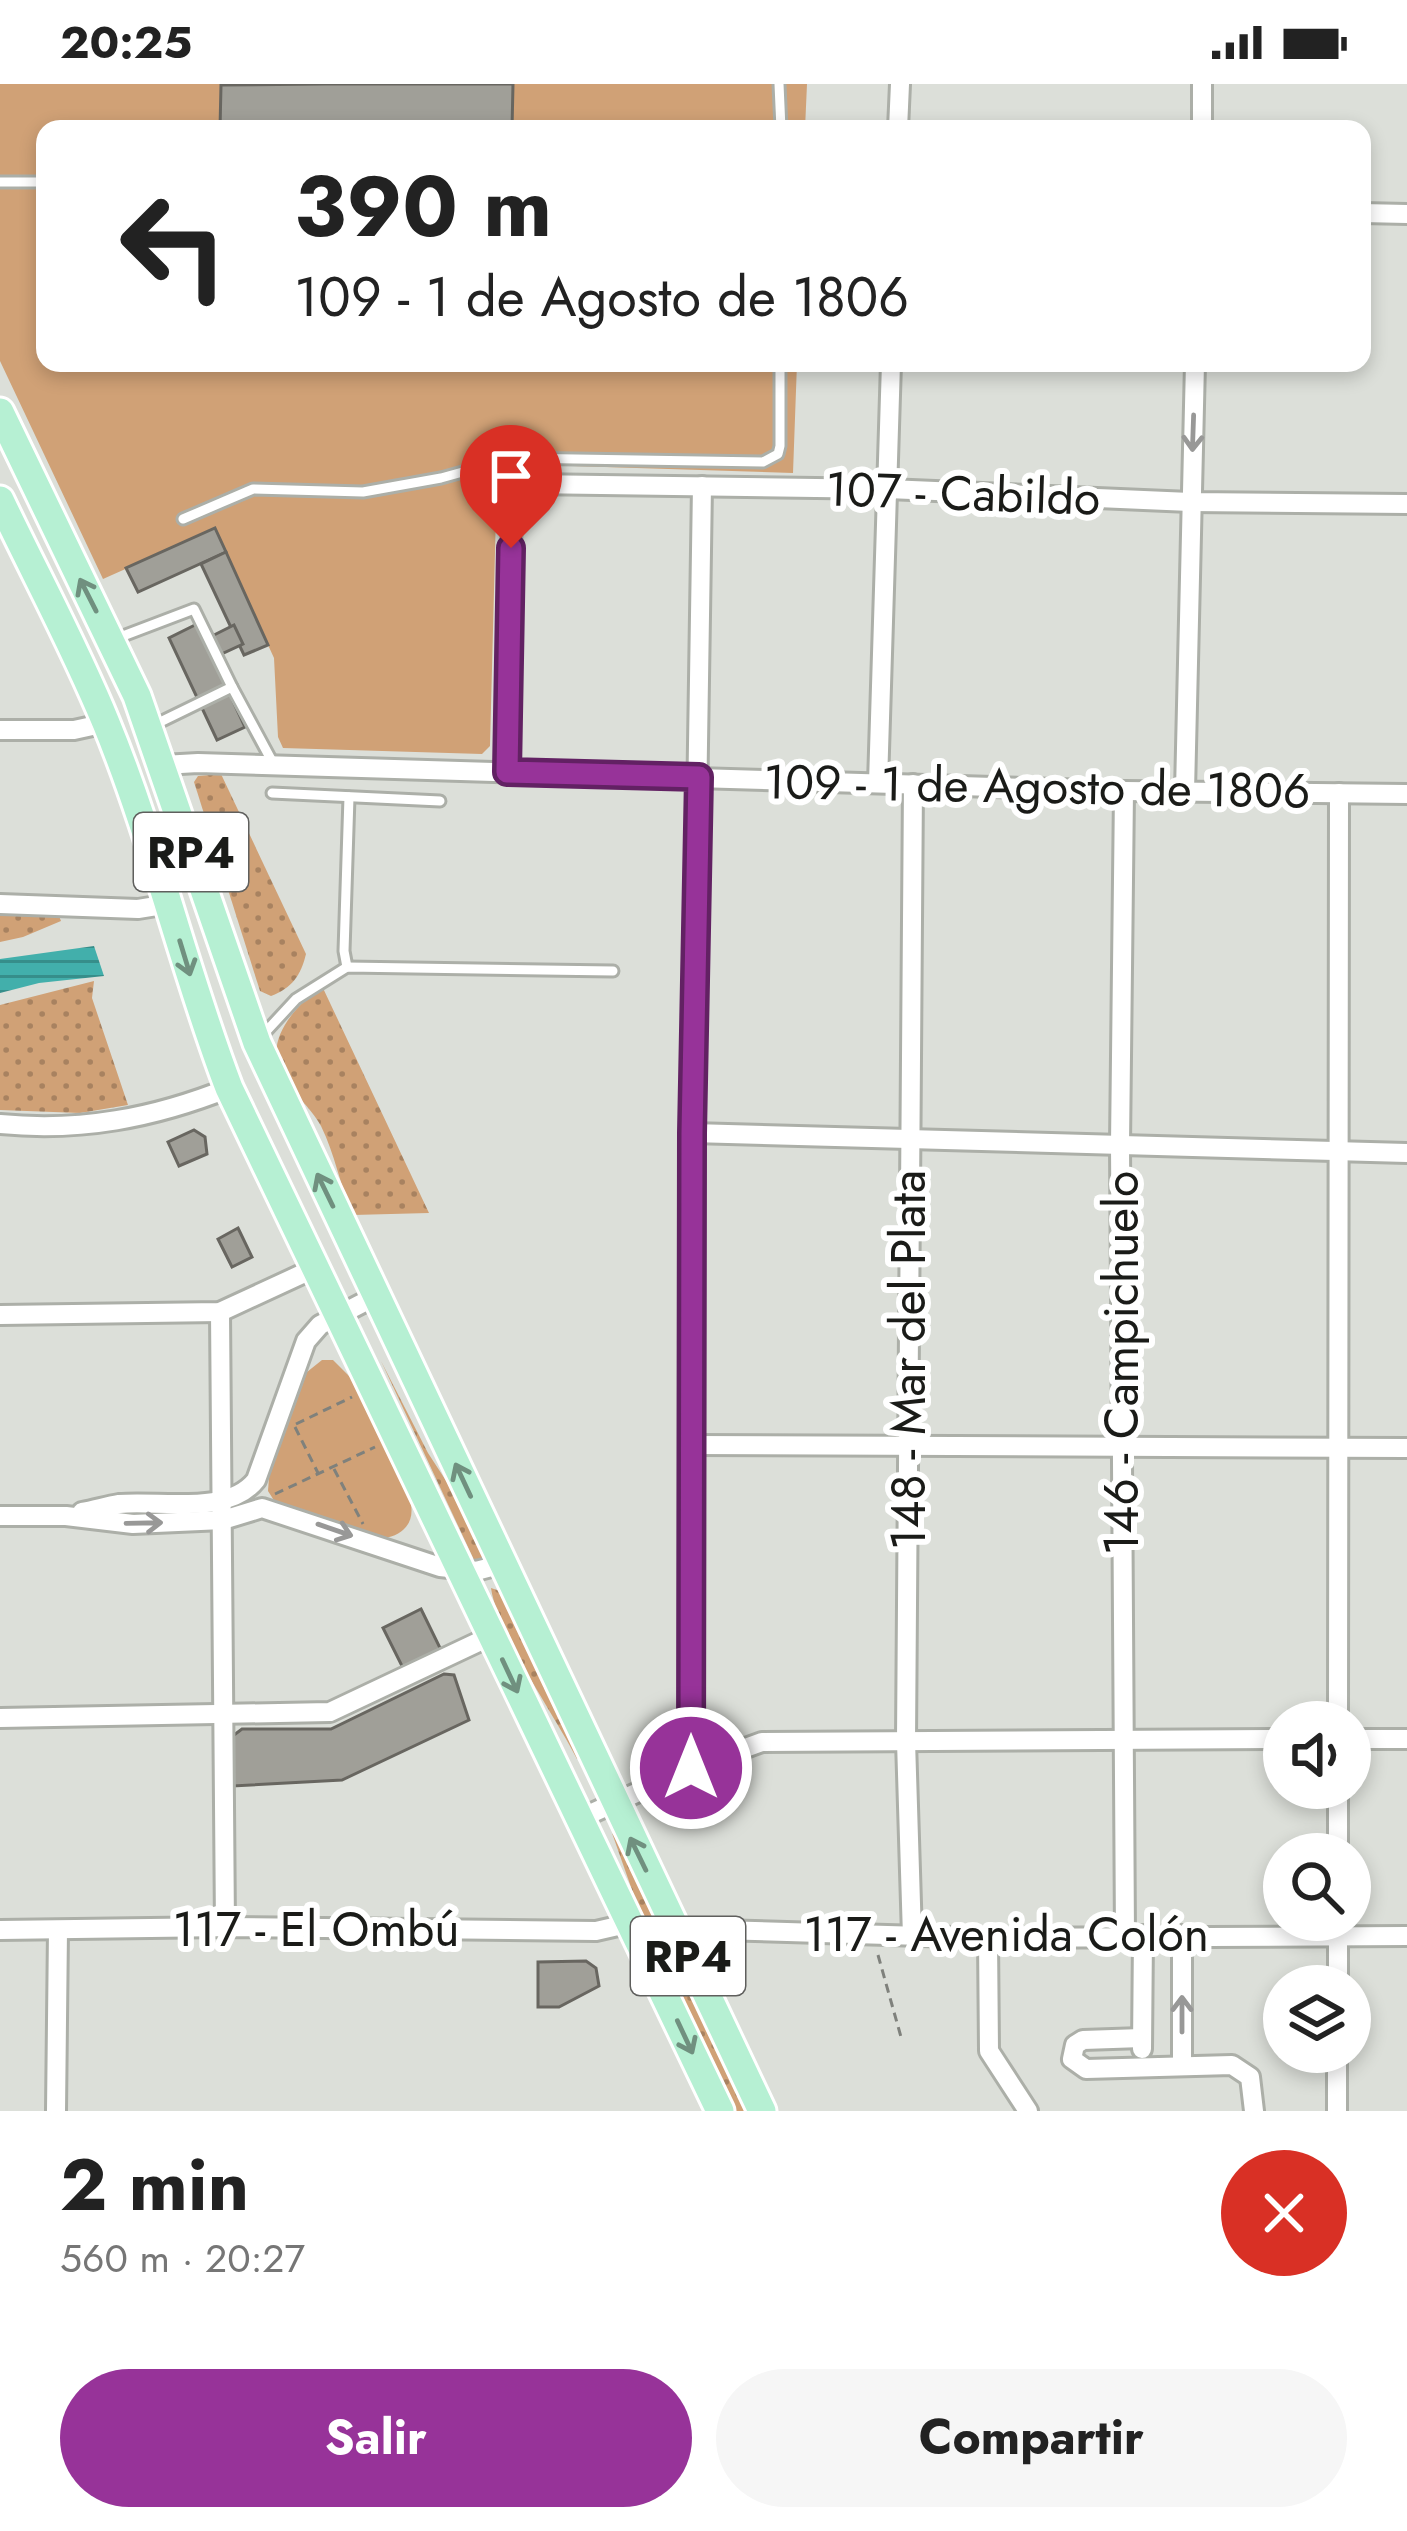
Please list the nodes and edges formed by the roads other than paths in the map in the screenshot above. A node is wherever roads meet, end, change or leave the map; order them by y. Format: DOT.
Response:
graph roads {
  1 [pos="779,84"];
  2 [pos="900,84"];
  3 [pos="1202,84"];
  4 [pos="781,120"];
  5 [pos="898,120"];
  6 [pos="1202,120"];
  7 [pos="0,182"];
  8 [pos="36,182"];
  9 [pos="1371,213"];
  10 [pos="1407,214"];
  11 [pos="780,372"];
  12 [pos="891,372"];
  13 [pos="1195,372"];
  14 [pos="0,412"];
  15 [pos="702,486"];
  16 [pos="888,489"];
  17 [pos="0,500"];
  18 [pos="1190,502"];
  19 [pos="1407,504"];
  20 [pos="183,519"];
  21 [pos="112,640"];
  22 [pos="232,687"];
  23 [pos="106,723"];
  24 [pos="149,728"];
  25 [pos="0,730"];
  26 [pos="163,765"];
  27 [pos="274,765"];
  28 [pos="507,772"];
  29 [pos="699,777"];
  30 [pos="878,783"];
  31 [pos="913,784"];
  32 [pos="1124,791"];
  33 [pos="1184,791"];
  34 [pos="1339,793"];
  35 [pos="272,794"];
  36 [pos="1407,794"];
  37 [pos="350,797"];
  38 [pos="440,801"];
  39 [pos="0,904"];
  40 [pos="169,904"];
  41 [pos="347,967"];
  42 [pos="613,971"];
  43 [pos="257,1042"];
  44 [pos="229,1088"];
  45 [pos="0,1124"];
  46 [pos="692,1133"];
  47 [pos="909,1136"];
  48 [pos="1120,1145"];
  49 [pos="1338,1151"];
  50 [pos="1407,1153"];
  51 [pos="315,1268"];
  52 [pos="376,1296"];
  53 [pos="220,1312"];
  54 [pos="338,1314"];
  55 [pos="0,1315"];
  56 [pos="692,1445"];
  57 [pos="907,1446"];
  58 [pos="1122,1448"];
  59 [pos="1337,1448"];
  60 [pos="1407,1448"];
  61 [pos="222,1500"];
  62 [pos="0,1516"];
  63 [pos="65,1516"];
  64 [pos="223,1520"];
  65 [pos="503,1564"];
  66 [pos="460,1570"];
  67 [pos="491,1636"];
  68 [pos="1338,1701"];
  69 [pos="225,1713"];
  70 [pos="0,1718"];
  71 [pos="1121,1738"];
  72 [pos="1263,1739"];
  73 [pos="1371,1739"];
  74 [pos="1407,1739"];
  75 [pos="906,1741"];
  76 [pos="691,1768"];
  77 [pos="614,1801"];
  78 [pos="579,1819"];
  79 [pos="632,1923"];
  80 [pos="225,1927"];
  81 [pos="0,1930"];
  82 [pos="58,1930"];
  83 [pos="1263,1931"];
  84 [pos="1371,1932"];
  85 [pos="1134,1935"];
  86 [pos="1182,1935"];
  87 [pos="912,1936"];
  88 [pos="1407,1936"];
  89 [pos="679,1938"];
  90 [pos="988,1938"];
  91 [pos="1142,2038"];
  92 [pos="1182,2065"];
  93 [pos="1142,2066"];
  94 [pos="1337,2073"];
  95 [pos="56,2111"];
  96 [pos="720,2111"];
  97 [pos="762,2111"];
  98 [pos="1028,2111"];
  99 [pos="1254,2111"];
  100 [pos="1337,2111"];
  1 -- 4 [label="lane"];
  2 -- 5 [label="street"];
  3 -- 6 [label="street"];
  7 -- 8 [label="lane"];
  9 -- 10 [label="street"];
  11 -- 20 [label="lane"];
  12 -- 16 [label="street"];
  13 -- 18 [label="street, one-way"];
  21 -- 14 [label="main road, RP4, one-way"];
  15 -- 16 [label="street, 107 - Cabildo"];
  15 -- 28 [label="street, 107 - Cabildo"];
  15 -- 29 [label="street"];
  16 -- 18 [label="street, 107 - Cabildo"];
  16 -- 30 [label="street"];
  17 -- 23 [label="main road, RP4"];
  18 -- 19 [label="street, 107 - Cabildo"];
  18 -- 33 [label="street"];
  21 -- 22 [label="lane"];
  21 -- 24 [label="main road, RP4"];
  22 -- 24 [label="lane"];
  22 -- 27 [label="lane"];
  23 -- 25 [label="street"];
  23 -- 40 [label="main road, RP4"];
  24 -- 26 [label="main road, RP4"];
  26 -- 27 [label="street, 109 - 1 de Agosto de 1806"];
  26 -- 43 [label="main road, RP4"];
  27 -- 28 [label="street, 109 - 1 de Agosto de 1806"];
  28 -- 29 [label="street, 109 - 1 de Agosto de 1806"];
  29 -- 30 [label="street, 109 - 1 de Agosto de 1806"];
  29 -- 46 [label="street"];
  30 -- 31 [label="street, 109 - 1 de Agosto de 1806"];
  31 -- 32 [label="street, 109 - 1 de Agosto de 1806"];
  31 -- 47 [label="street, 148 - Mar del Plata"];
  32 -- 33 [label="street, 109 - 1 de Agosto de 1806"];
  32 -- 48 [label="street, 146 - Campichuelo"];
  33 -- 34 [label="street, 109 - 1 de Agosto de 1806"];
  34 -- 36 [label="street, 109 - 1 de Agosto de 1806"];
  34 -- 49 [label="street"];
  35 -- 37 [label="lane"];
  37 -- 38 [label="lane"];
  37 -- 41 [label="lane"];
  39 -- 40 [label="street"];
  40 -- 44 [label="main road, RP4, one-way"];
  41 -- 42 [label="lane"];
  41 -- 43 [label="lane"];
  52 -- 43 [label="main road, RP4, one-way"];
  44 -- 45 [label="street"];
  44 -- 51 [label="main road, RP4"];
  46 -- 47 [label="street"];
  46 -- 56 [label="street"];
  47 -- 48 [label="street"];
  47 -- 57 [label="street, 148 - Mar del Plata"];
  48 -- 49 [label="street"];
  48 -- 58 [label="street, 146 - Campichuelo"];
  49 -- 50 [label="street"];
  49 -- 59 [label="street"];
  51 -- 53 [label="street"];
  51 -- 54 [label="main road, RP4"];
  52 -- 54 [label="street"];
  65 -- 52 [label="main road, RP4, one-way"];
  53 -- 55 [label="street"];
  53 -- 61 [label="street"];
  54 -- 61 [label="street"];
  54 -- 66 [label="main road, RP4"];
  56 -- 57 [label="street"];
  56 -- 76 [label="street"];
  57 -- 58 [label="street"];
  57 -- 75 [label="street, 148 - Mar del Plata"];
  58 -- 59 [label="street"];
  58 -- 71 [label="street, 146 - Campichuelo"];
  59 -- 60 [label="street"];
  59 -- 68 [label="street"];
  61 -- 63 [label="street"];
  61 -- 64 [label="street"];
  62 -- 63 [label="street"];
  63 -- 64 [label="street, one-way"];
  64 -- 66 [label="street, one-way"];
  64 -- 69 [label="street"];
  65 -- 66 [label="street"];
  65 -- 77 [label="main road, RP4"];
  66 -- 67 [label="main road, RP4"];
  67 -- 69 [label="street"];
  67 -- 78 [label="main road, RP4, one-way"];
  69 -- 70 [label="street"];
  69 -- 80 [label="street"];
  71 -- 72 [label="street"];
  71 -- 75 [label="street"];
  71 -- 85 [label="street, 146 - Campichuelo"];
  73 -- 74 [label="street"];
  75 -- 76 [label="street"];
  75 -- 87 [label="street, 148 - Mar del Plata"];
  76 -- 77 [label="street"];
  77 -- 78 [label="street"];
  89 -- 77 [label="main road, RP4, one-way"];
  78 -- 79 [label="main road, RP4"];
  79 -- 80 [label="street, 117 - El Ombú"];
  79 -- 96 [label="main road, RP4, one-way"];
  80 -- 82 [label="street, 117 - El Ombú"];
  81 -- 82 [label="street, 117 - El Ombú"];
  82 -- 95 [label="street"];
  83 -- 86 [label="street, 117 - Avenida Colón"];
  84 -- 88 [label="street, 117 - Avenida Colón"];
  85 -- 86 [label="street, 117 - Avenida Colón"];
  85 -- 90 [label="street, 117 - Avenida Colón"];
  85 -- 91 [label="street, 146 - Campichuelo"];
  92 -- 86 [label="street, one-way"];
  87 -- 89 [label="street, 117 - Avenida Colón"];
  87 -- 90 [label="street, 117 - Avenida Colón"];
  89 -- 97 [label="main road, RP4"];
  90 -- 98 [label="street"];
  91 -- 93 [label="street, 146 - Campichuelo"];
  91 -- 93 [label="street"];
  92 -- 93 [label="street"];
  92 -- 99 [label="street"];
  94 -- 100 [label="street"];
}
